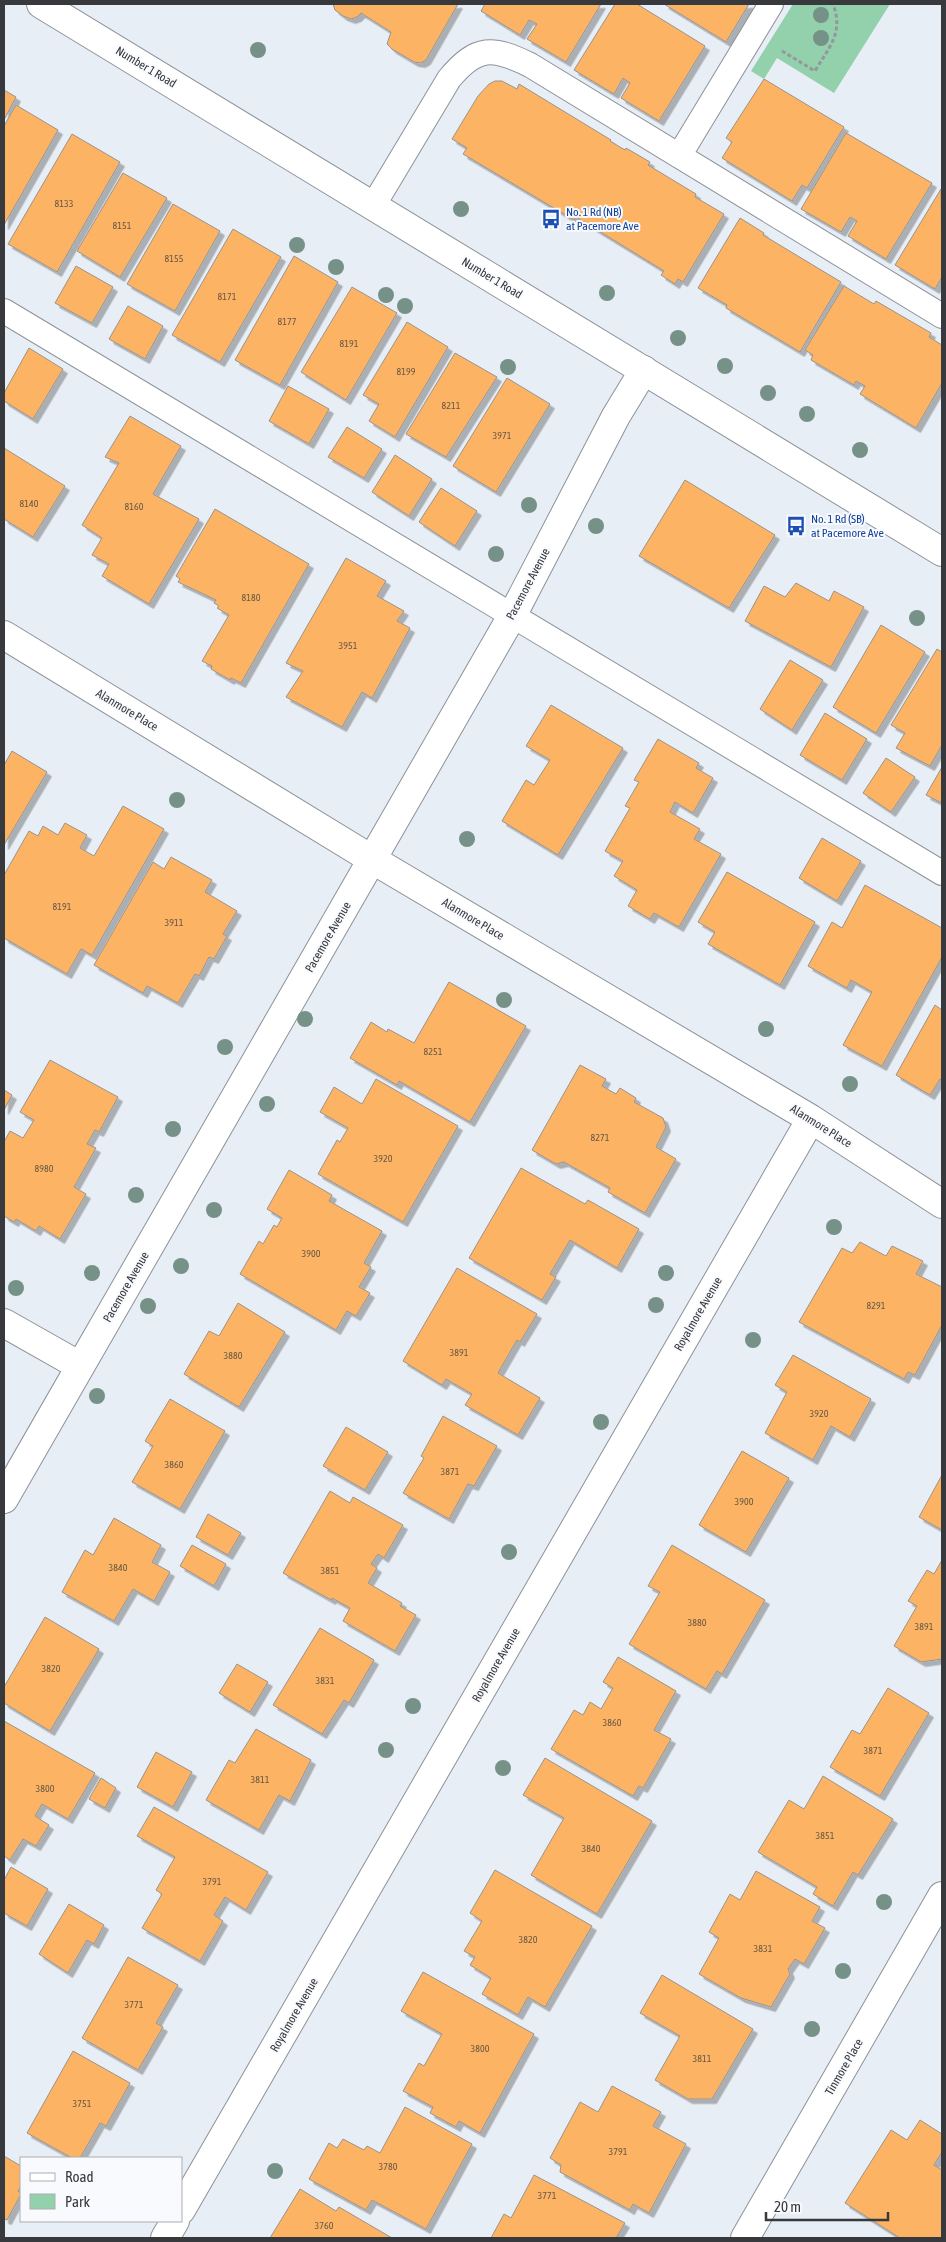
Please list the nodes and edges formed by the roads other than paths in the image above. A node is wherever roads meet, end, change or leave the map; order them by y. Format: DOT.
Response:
graph roads {
  1 [pos="41,4"];
  2 [pos="771,4"];
  3 [pos="679,156"];
  4 [pos="373,206"];
  5 [pos="4,311"];
  6 [pos="942,316"];
  7 [pos="644,370"];
  8 [pos="942,552"];
  9 [pos="512,616"];
  10 [pos="4,635"];
  11 [pos="373,860"];
  12 [pos="942,873"];
  13 [pos="810,1119"];
  14 [pos="942,1204"];
  15 [pos="4,1323"];
  16 [pos="80,1366"];
  17 [pos="4,1498"];
  18 [pos="942,1896"];
  19 [pos="182,2208"];
  20 [pos="174,2222"];
  21 [pos="165,2238"];
  22 [pos="745,2238"];
  1 -- 4 [label="street, Number 1 Road"];
  2 -- 3 [label="lane"];
  3 -- 4 [label="lane"];
  3 -- 6 [label="lane"];
  4 -- 7 [label="street, Number 1 Road"];
  5 -- 9 [label="lane"];
  7 -- 8 [label="street, Number 1 Road"];
  7 -- 9 [label="street, Pacemore Avenue"];
  9 -- 11 [label="street, Pacemore Avenue"];
  9 -- 12 [label="lane"];
  10 -- 11 [label="street, Alanmore Place"];
  11 -- 13 [label="street, Alanmore Place"];
  11 -- 16 [label="street, Pacemore Avenue"];
  13 -- 14 [label="street, Alanmore Place"];
  13 -- 19 [label="street, Royalmore Avenue"];
  15 -- 16 [label="street"];
  16 -- 17 [label="street, Pacemore Avenue"];
  18 -- 22 [label="street, Tinmore Place"];
  20 -- 21 [label="street"];
}
